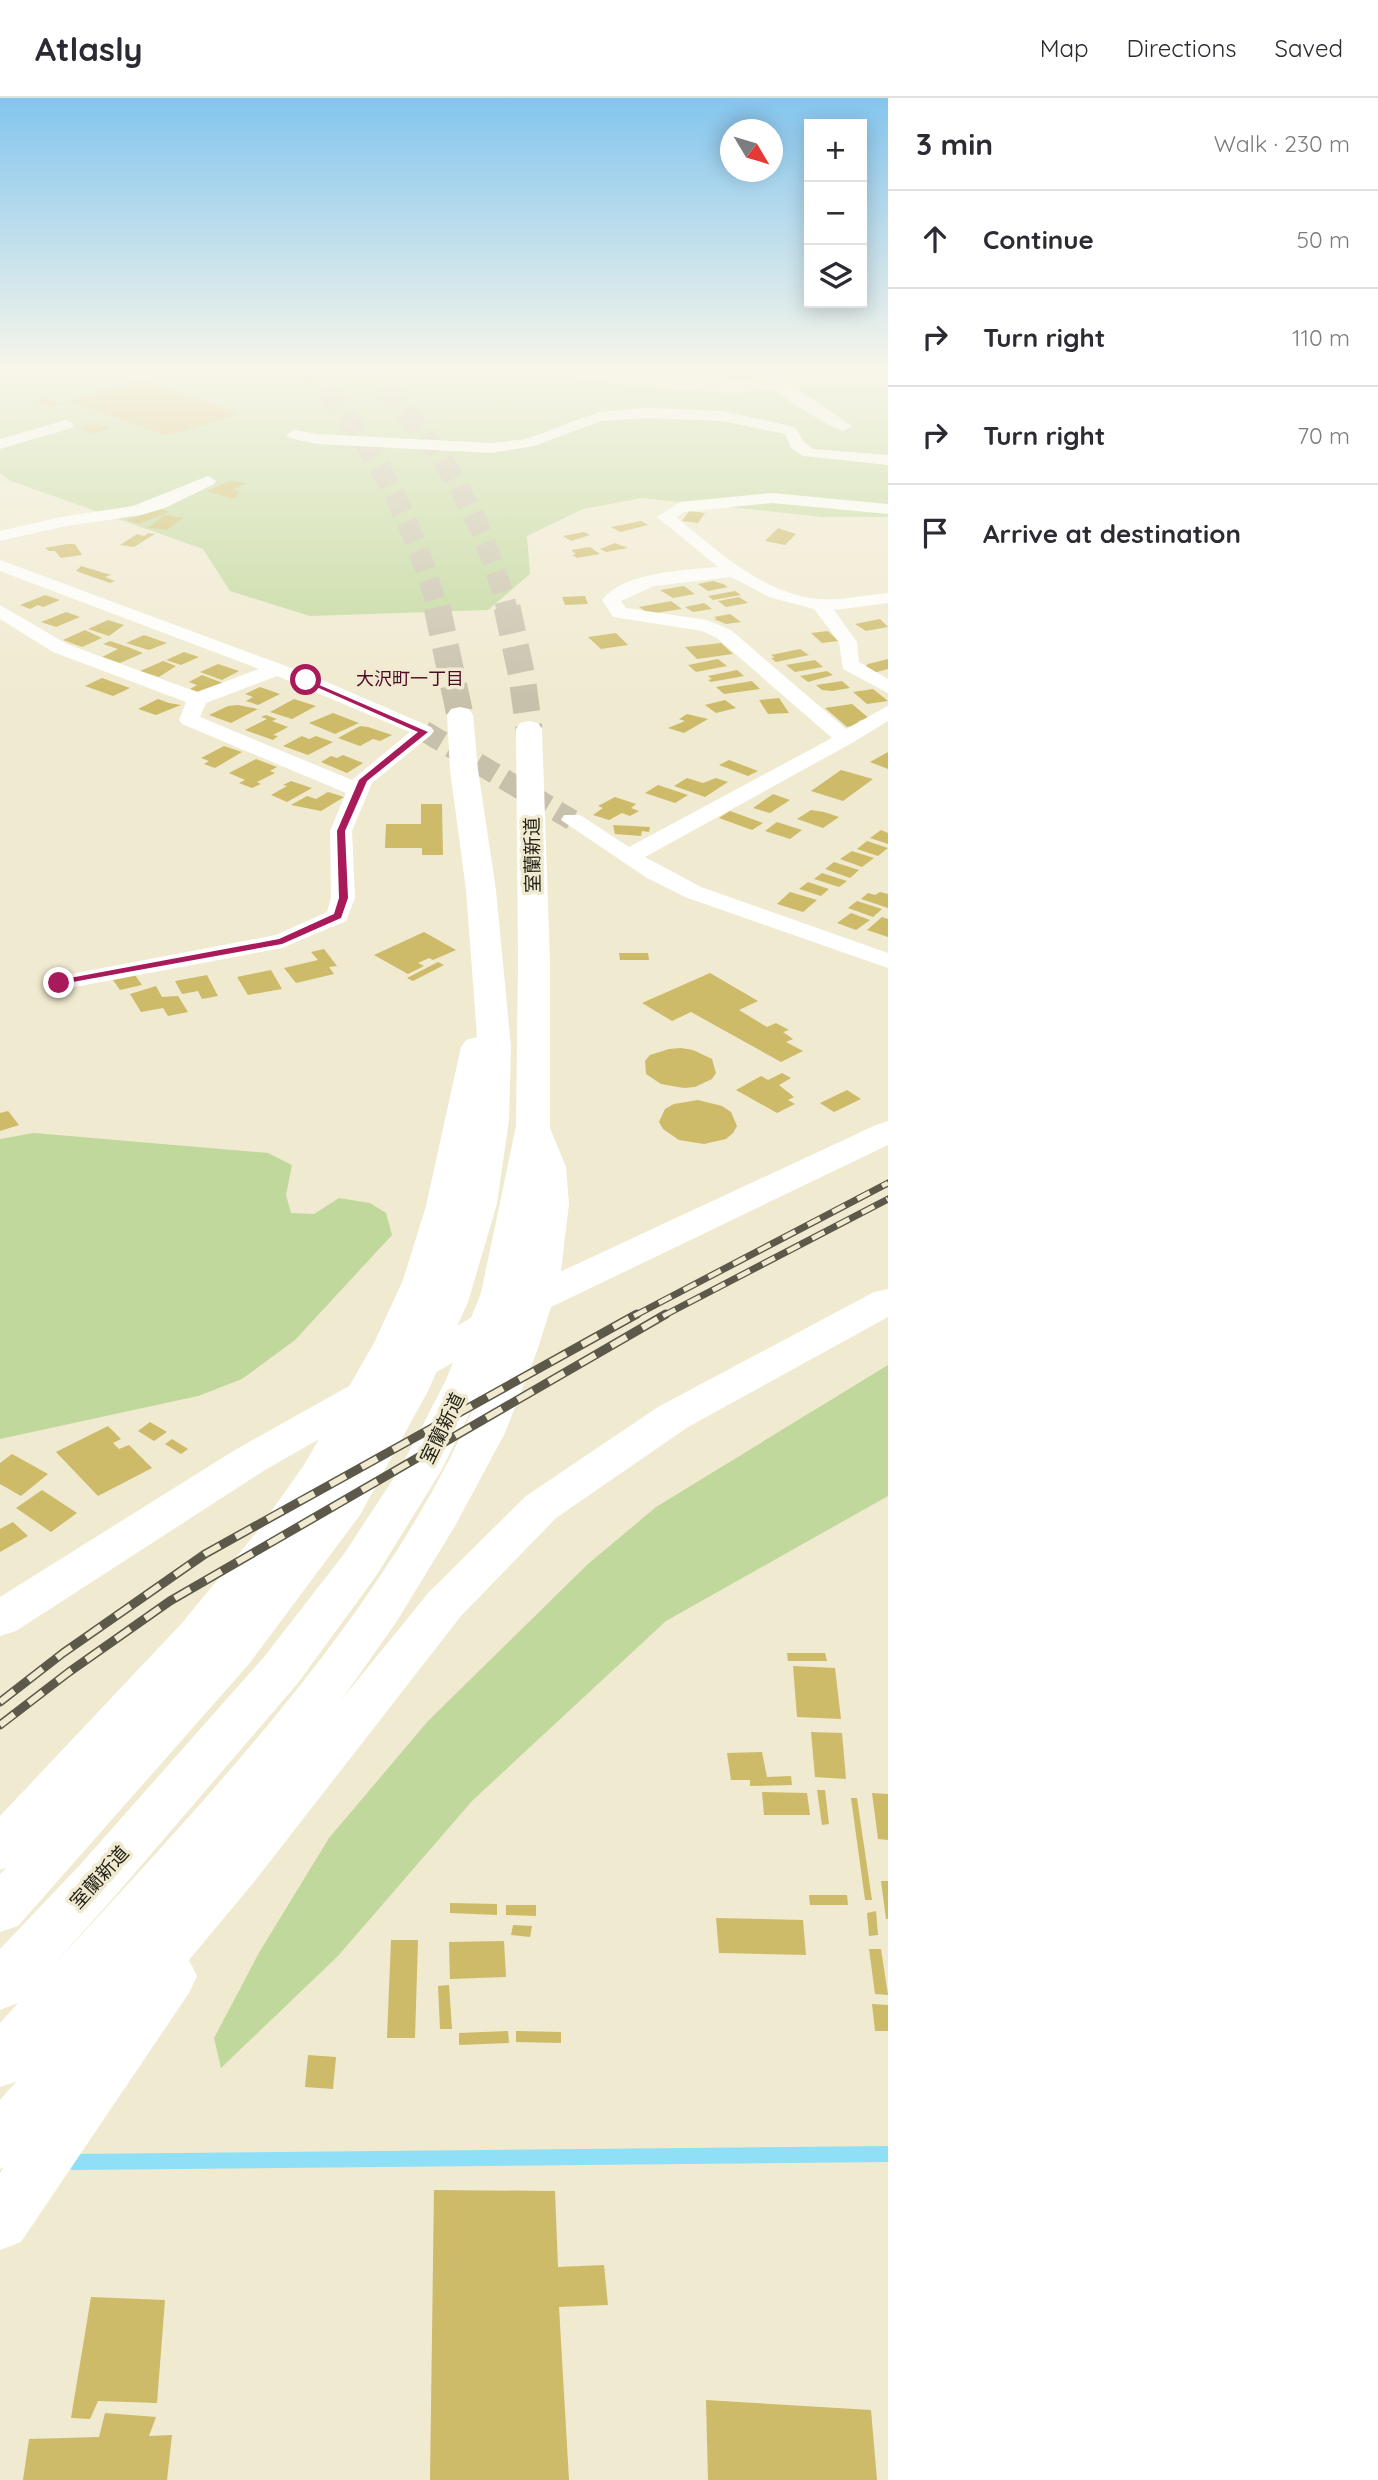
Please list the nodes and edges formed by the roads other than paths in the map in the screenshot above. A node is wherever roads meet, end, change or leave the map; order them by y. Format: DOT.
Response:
graph roads {
  1 [pos="208,481"];
  2 [pos="888,509"];
  3 [pos="0,536"];
  4 [pos="0,565"];
  5 [pos="736,571"];
  6 [pos="46,584"];
  7 [pos="888,598"];
  8 [pos="9,602"];
  9 [pos="820,604"];
  10 [pos="277,669"];
  11 [pos="888,687"];
  12 [pos="197,699"];
  13 [pos="888,712"];
  14 [pos="460,715"];
  15 [pos="529,729"];
  16 [pos="845,739"];
  17 [pos="359,791"];
  18 [pos="572,820"];
  19 [pos="629,856"];
  20 [pos="888,961"];
  21 [pos="59,983"];
  22 [pos="488,990"];
  23 [pos="888,1132"];
  24 [pos="888,1301"];
  25 [pos="0,1619"];
  26 [pos="0,1849"];
  27 [pos="236,1867"];
  28 [pos="0,1910"];
  29 [pos="19,2002"];
  30 [pos="0,2062"];
  31 [pos="0,2143"];
  32 [pos="0,2222"];
  1 -- 3 [label="street"];
  2 -- 5 [label="street"];
  4 -- 6 [label="street"];
  5 -- 9 [label="street"];
  5 -- 16 [label="street"];
  6 -- 8 [label="street"];
  6 -- 10 [label="street"];
  7 -- 9 [label="street"];
  8 -- 12 [label="street"];
  9 -- 11 [label="street"];
  10 -- 12 [label="street"];
  10 -- 17 [label="street"];
  12 -- 17 [label="street"];
  13 -- 16 [label="street"];
  14 -- 22 [label="main road"];
  15 -- 29 [label="main road, 室蘭新道"];
  16 -- 19 [label="street"];
  17 -- 21 [label="street"];
  18 -- 19 [label="street"];
  19 -- 20 [label="street"];
  22 -- 26 [label="main road"];
  22 -- 28 [label="main road"];
  23 -- 25 [label="main road"];
  24 -- 27 [label="main road"];
  27 -- 31 [label="main road"];
  27 -- 32 [label="main road"];
  29 -- 30 [label="main road, 室蘭新道"];
}
